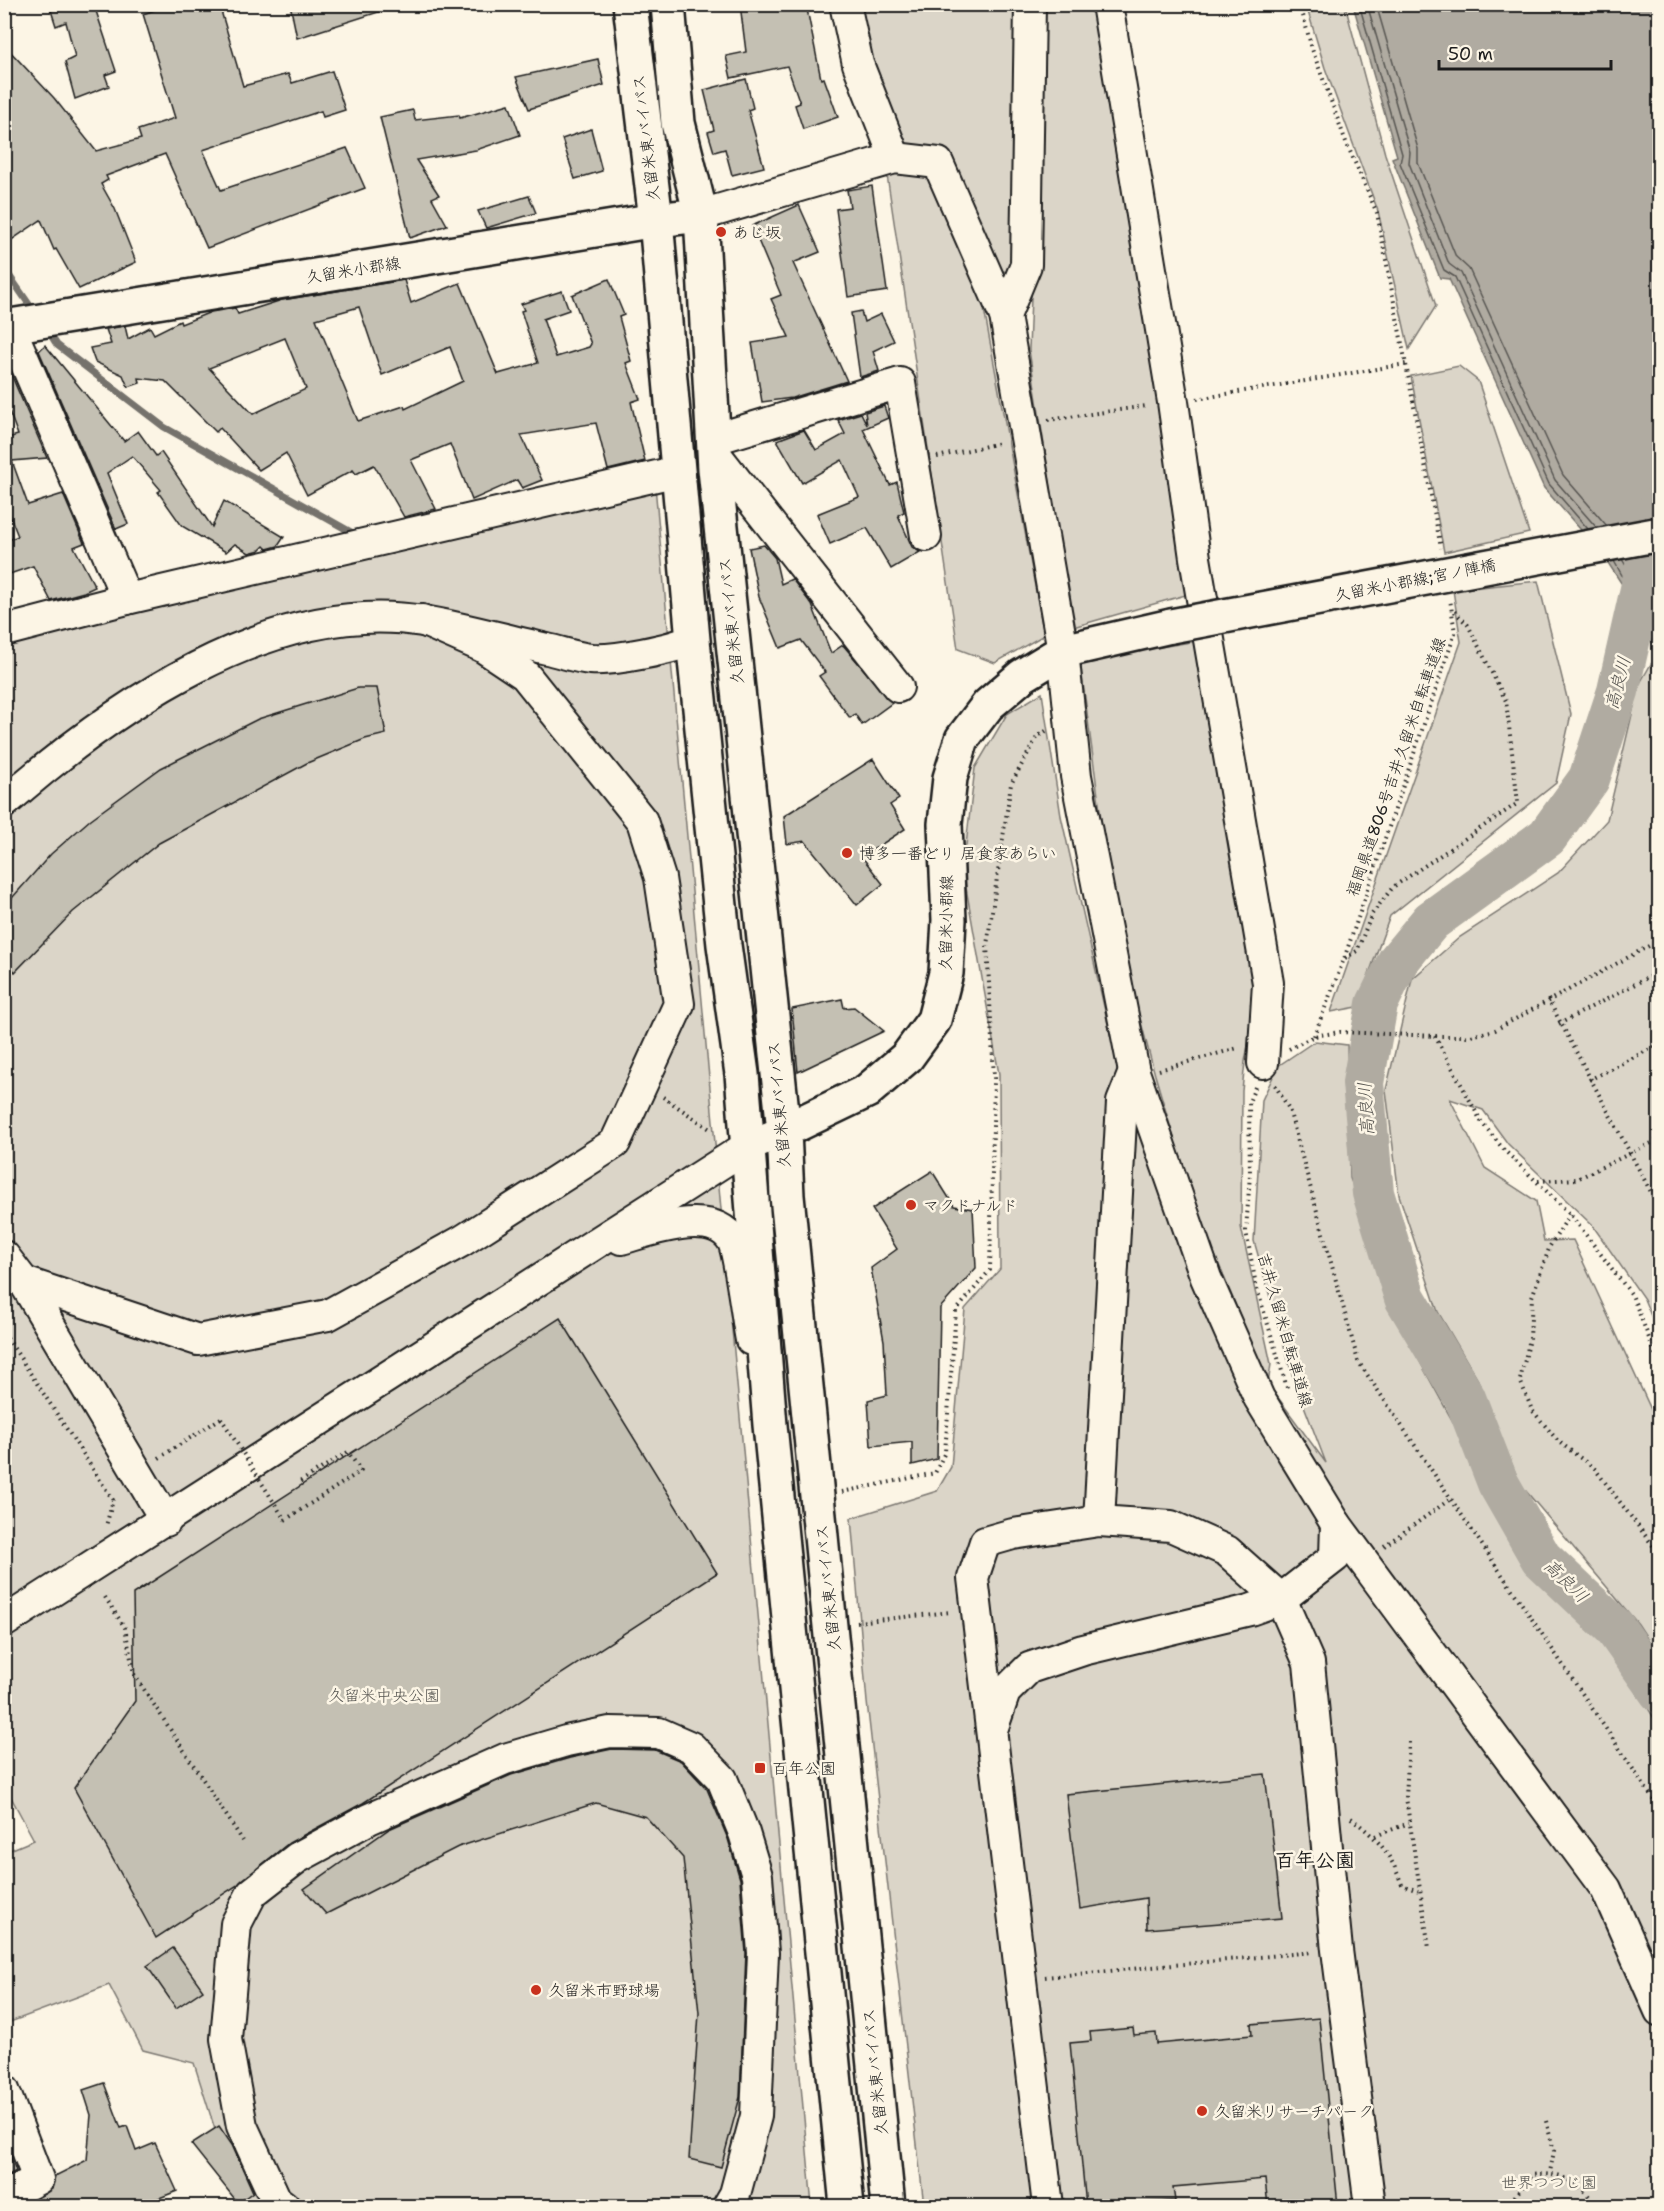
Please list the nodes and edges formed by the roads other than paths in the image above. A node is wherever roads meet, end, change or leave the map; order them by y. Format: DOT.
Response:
graph roads {
  1 [pos="630,4"];
  2 [pos="668,4"];
  3 [pos="846,4"];
  4 [pos="1030,4"];
  5 [pos="1107,4"];
  6 [pos="895,158"];
  7 [pos="701,215"];
  8 [pos="656,220"];
  9 [pos="1005,316"];
  10 [pos="7,327"];
  11 [pos="711,403"];
  12 [pos="715,439"];
  13 [pos="678,471"];
  14 [pos="1659,534"];
  15 [pos="926,536"];
  16 [pos="128,599"];
  17 [pos="422,620"];
  18 [pos="1171,626"];
  19 [pos="4,631"];
  20 [pos="693,640"];
  21 [pos="1077,647"];
  22 [pos="898,687"];
  23 [pos="4,803"];
  24 [pos="1254,1055"];
  25 [pos="1134,1074"];
  26 [pos="784,1131"];
  27 [pos="748,1146"];
  28 [pos="591,1248"];
  29 [pos="4,1256"];
  30 [pos="24,1282"];
  31 [pos="770,1425"];
  32 [pos="166,1521"];
  33 [pos="1099,1521"];
  34 [pos="1336,1524"];
  35 [pos="1281,1599"];
  36 [pos="4,1622"];
  37 [pos="990,1737"];
  38 [pos="1659,2011"];
  39 [pos="4,2090"];
  40 [pos="4,2197"];
  41 [pos="276,2204"];
  42 [pos="728,2206"];
  43 [pos="846,2206"];
  44 [pos="888,2206"];
  45 [pos="1048,2206"];
  46 [pos="1370,2206"];
  1 -- 8 [label="main road, 久留米東バイパス"];
  2 -- 7 [label="main road, 久留米東バイパス"];
  3 -- 6 [label="street"];
  4 -- 9 [label="street"];
  5 -- 24 [label="street"];
  6 -- 7 [label="street"];
  6 -- 9 [label="street"];
  7 -- 8 [label="main road, 久留米小郡線"];
  7 -- 11 [label="main road, 久留米東バイパス"];
  8 -- 10 [label="main road, 久留米小郡線"];
  8 -- 13 [label="main road, 久留米東バイパス"];
  9 -- 21 [label="street"];
  10 -- 16 [label="street"];
  11 -- 12 [label="street"];
  11 -- 26 [label="main road, 久留米東バイパス"];
  12 -- 15 [label="street"];
  12 -- 22 [label="street"];
  13 -- 16 [label="street"];
  13 -- 20 [label="main road, 久留米東バイパス"];
  14 -- 18 [label="main road, 久留米小郡線;宮ノ陣橋, bridge"];
  16 -- 19 [label="street"];
  17 -- 20 [label="street"];
  17 -- 23 [label="street"];
  17 -- 30 [label="street"];
  18 -- 21 [label="main road, 久留米小郡線"];
  20 -- 27 [label="main road, 久留米東バイパス"];
  21 -- 25 [label="street"];
  21 -- 26 [label="main road, 久留米小郡線"];
  25 -- 33 [label="street"];
  25 -- 34 [label="street"];
  26 -- 27 [label="street"];
  26 -- 44 [label="main road, 久留米東バイパス"];
  27 -- 28 [label="street"];
  27 -- 31 [label="main road, 久留米東バイパス"];
  28 -- 31 [label="street"];
  28 -- 32 [label="street"];
  29 -- 30 [label="street"];
  30 -- 32 [label="street"];
  31 -- 43 [label="main road, 久留米東バイパス"];
  32 -- 36 [label="street"];
  33 -- 35 [label="street"];
  33 -- 37 [label="street"];
  34 -- 35 [label="street"];
  34 -- 38 [label="street"];
  35 -- 37 [label="street"];
  35 -- 46 [label="street"];
  37 -- 45 [label="street"];
  39 -- 40 [label="street"];
  41 -- 42 [label="street"];
}
